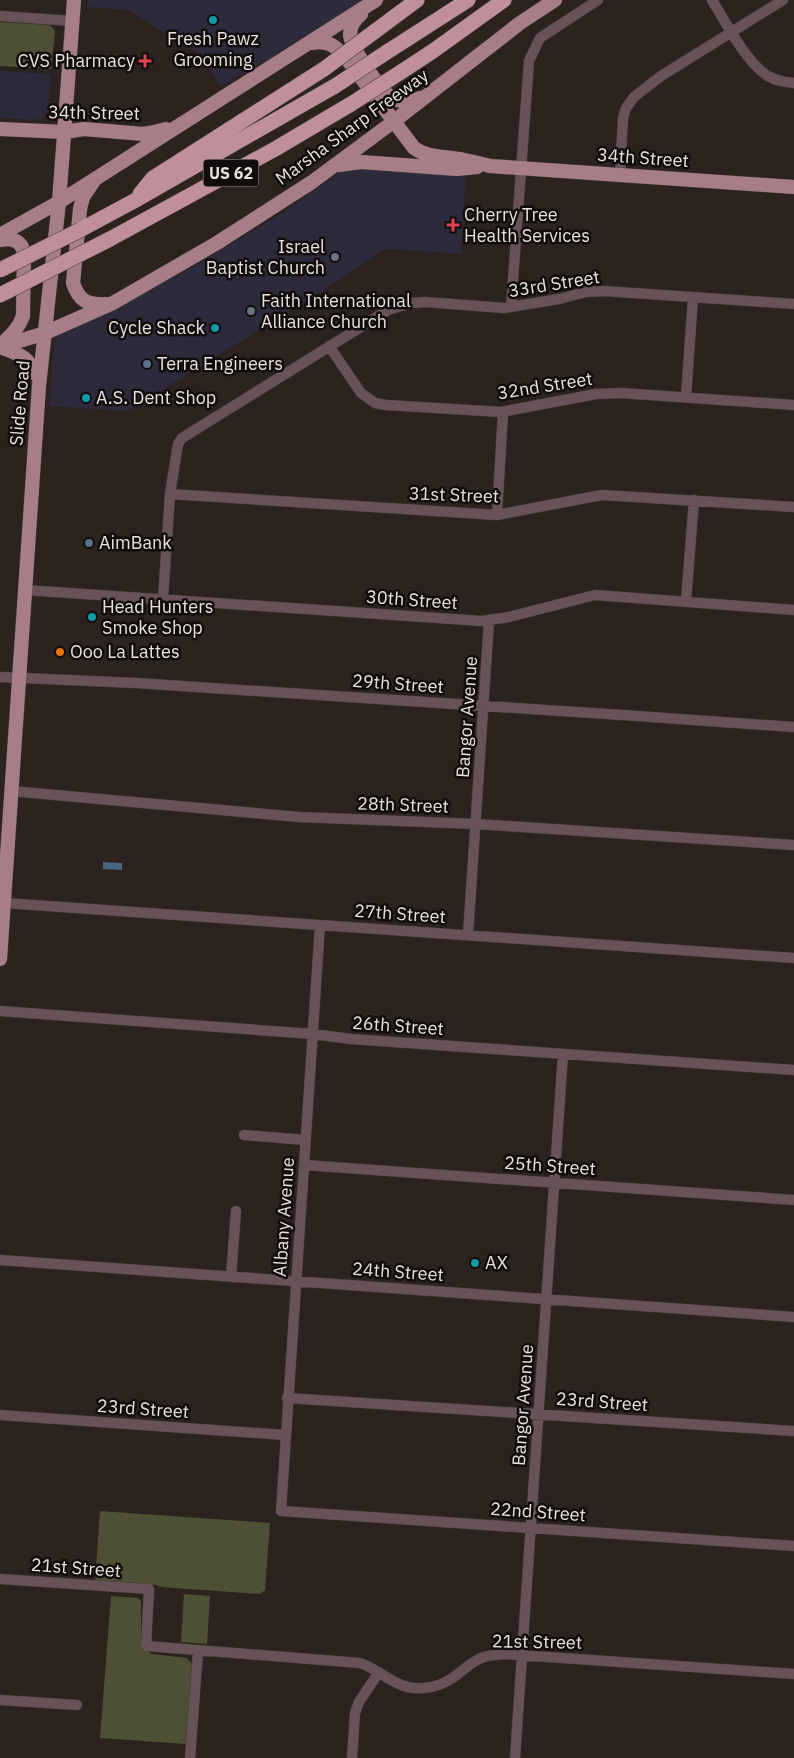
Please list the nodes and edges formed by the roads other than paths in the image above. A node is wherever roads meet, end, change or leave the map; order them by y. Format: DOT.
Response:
graph roads {
  1 [pos="74,0"];
  2 [pos="377,0"];
  3 [pos="416,0"];
  4 [pos="468,0"];
  5 [pos="504,0"];
  6 [pos="555,0"];
  7 [pos="598,0"];
  8 [pos="712,0"];
  9 [pos="783,0"];
  10 [pos="0,16"];
  11 [pos="73,21"];
  12 [pos="732,32"];
  13 [pos="311,42"];
  14 [pos="794,83"];
  15 [pos="430,94"];
  16 [pos="185,122"];
  17 [pos="394,122"];
  18 [pos="0,129"];
  19 [pos="65,132"];
  20 [pos="334,166"];
  21 [pos="490,166"];
  22 [pos="520,168"];
  23 [pos="620,175"];
  24 [pos="94,180"];
  25 [pos="794,187"];
  26 [pos="134,201"];
  27 [pos="59,202"];
  28 [pos="0,235"];
  29 [pos="0,240"];
  30 [pos="0,270"];
  31 [pos="0,295"];
  32 [pos="693,297"];
  33 [pos="113,303"];
  34 [pos="794,304"];
  35 [pos="511,307"];
  36 [pos="45,333"];
  37 [pos="329,346"];
  38 [pos="0,347"];
  39 [pos="40,378"];
  40 [pos="686,397"];
  41 [pos="794,406"];
  42 [pos="503,412"];
  43 [pos="170,494"];
  44 [pos="694,500"];
  45 [pos="794,507"];
  46 [pos="497,515"];
  47 [pos="25,590"];
  48 [pos="163,599"];
  49 [pos="686,601"];
  50 [pos="794,610"];
  51 [pos="489,621"];
  52 [pos="0,677"];
  53 [pos="19,678"];
  54 [pos="484,706"];
  55 [pos="794,727"];
  56 [pos="12,791"];
  57 [pos="476,824"];
  58 [pos="794,845"];
  59 [pos="3,867"];
  60 [pos="4,902"];
  61 [pos="320,925"];
  62 [pos="468,935"];
  63 [pos="794,958"];
  64 [pos="0,959"];
  65 [pos="0,1012"];
  66 [pos="313,1034"];
  67 [pos="563,1054"];
  68 [pos="794,1070"];
  69 [pos="244,1135"];
  70 [pos="306,1140"];
  71 [pos="304,1165"];
  72 [pos="554,1183"];
  73 [pos="794,1200"];
  74 [pos="236,1211"];
  75 [pos="0,1260"];
  76 [pos="231,1276"];
  77 [pos="296,1281"];
  78 [pos="547,1299"];
  79 [pos="794,1317"];
  80 [pos="287,1398"];
  81 [pos="539,1414"];
  82 [pos="0,1415"];
  83 [pos="794,1431"];
  84 [pos="285,1435"];
  85 [pos="281,1511"];
  86 [pos="531,1528"];
  87 [pos="794,1546"];
  88 [pos="0,1579"];
  89 [pos="198,1651"];
  90 [pos="522,1655"];
  91 [pos="379,1672"];
  92 [pos="794,1674"];
  93 [pos="0,1700"];
  94 [pos="77,1705"];
  95 [pos="190,1758"];
  96 [pos="352,1758"];
  97 [pos="515,1758"];
  1 -- 11 [label="main road, Slide Road"];
  2 -- 13 [label="main road"];
  2 -- 15 [label="main road"];
  3 -- 26 [label="highway, bridge"];
  4 -- 26 [label="highway, US 62, bridge"];
  5 -- 31 [label="highway, Marsha Sharp Freeway / US 62, bridge"];
  6 -- 15 [label="main road, Marsha Sharp Freeway"];
  7 -- 22 [label="street"];
  8 -- 12 [label="street"];
  9 -- 12 [label="street"];
  10 -- 11 [label="street"];
  11 -- 19 [label="main road, Slide Road"];
  12 -- 14 [label="street"];
  12 -- 23 [label="street"];
  13 -- 16 [label="main road"];
  13 -- 17 [label="main road, 34th Street"];
  15 -- 17 [label="main road, Marsha Sharp Freeway"];
  16 -- 19 [label="main road, 34th Street"];
  16 -- 24 [label="main road"];
  17 -- 20 [label="main road, Marsha Sharp Freeway"];
  17 -- 21 [label="main road, 34th Street"];
  18 -- 19 [label="main road, 34th Street"];
  19 -- 27 [label="main road, Slide Road"];
  20 -- 21 [label="main road, 34th Street"];
  20 -- 33 [label="main road, Marsha Sharp Freeway"];
  21 -- 22 [label="main road, 34th Street"];
  22 -- 23 [label="main road, 34th Street"];
  22 -- 35 [label="street"];
  23 -- 25 [label="main road, 34th Street"];
  24 -- 27 [label="main road"];
  24 -- 33 [label="main road"];
  26 -- 30 [label="highway, US 62, bridge"];
  27 -- 28 [label="main road"];
  27 -- 36 [label="main road, Slide Road"];
  29 -- 38 [label="main road"];
  32 -- 34 [label="street, 33rd Street"];
  32 -- 35 [label="street, 33rd Street"];
  32 -- 40 [label="street"];
  33 -- 36 [label="main road, Marsha Sharp Freeway"];
  35 -- 37 [label="street, 33rd Street"];
  36 -- 38 [label="main road, Marsha Sharp Freeway"];
  36 -- 39 [label="main road, Slide Road"];
  37 -- 42 [label="street, 32nd Street"];
  37 -- 43 [label="street, 33rd Street"];
  38 -- 39 [label="main road"];
  39 -- 47 [label="main road, Slide Road"];
  40 -- 41 [label="street, 32nd Street"];
  40 -- 42 [label="street, 32nd Street"];
  42 -- 46 [label="street"];
  43 -- 46 [label="street, 31st Street"];
  43 -- 48 [label="street, 33rd Street"];
  44 -- 45 [label="street, 31st Street"];
  44 -- 46 [label="street, 31st Street"];
  44 -- 49 [label="street"];
  47 -- 48 [label="street, 30th Street"];
  47 -- 53 [label="main road, Slide Road"];
  48 -- 51 [label="street, 30th Street"];
  49 -- 50 [label="street, 30th Street"];
  49 -- 51 [label="street, 30th Street"];
  51 -- 54 [label="street, Bangor Avenue"];
  52 -- 53 [label="street, 29th Street"];
  53 -- 54 [label="street, 29th Street"];
  53 -- 56 [label="main road, Slide Road"];
  54 -- 55 [label="street, 29th Street"];
  54 -- 57 [label="street, Bangor Avenue"];
  56 -- 57 [label="street, 28th Street"];
  56 -- 59 [label="main road, Slide Road"];
  57 -- 58 [label="street, 28th Street"];
  57 -- 62 [label="street, Bangor Avenue"];
  59 -- 60 [label="main road, Slide Road"];
  60 -- 61 [label="street, 27th Street"];
  60 -- 64 [label="main road, Slide Road"];
  61 -- 62 [label="street, 27th Street"];
  61 -- 66 [label="street, Albany Avenue"];
  62 -- 63 [label="street, 27th Street"];
  65 -- 66 [label="street, 26th Street"];
  66 -- 67 [label="street, 26th Street"];
  66 -- 70 [label="street, Albany Avenue"];
  67 -- 68 [label="street, 26th Street"];
  67 -- 72 [label="street, Bangor Avenue"];
  69 -- 70 [label="street"];
  70 -- 71 [label="street, Albany Avenue"];
  71 -- 72 [label="street, 25th Street"];
  71 -- 77 [label="street, Albany Avenue"];
  72 -- 73 [label="street, 25th Street"];
  72 -- 78 [label="street, Bangor Avenue"];
  74 -- 76 [label="street"];
  75 -- 76 [label="street, 24th Street"];
  76 -- 77 [label="street, 24th Street"];
  77 -- 78 [label="street, 24th Street"];
  77 -- 80 [label="street, Albany Avenue"];
  78 -- 79 [label="street, 24th Street"];
  78 -- 81 [label="street, Bangor Avenue"];
  80 -- 81 [label="street, 23rd Street"];
  80 -- 84 [label="street, Albany Avenue"];
  81 -- 83 [label="street, 23rd Street"];
  81 -- 86 [label="street, Bangor Avenue"];
  82 -- 84 [label="street, 23rd Street"];
  84 -- 85 [label="street, Albany Avenue"];
  85 -- 86 [label="street, 22nd Street"];
  86 -- 87 [label="street, 22nd Street"];
  86 -- 90 [label="street, Bangor Avenue"];
  88 -- 89 [label="street, 21st Street"];
  89 -- 91 [label="street, 21st Street"];
  89 -- 95 [label="street"];
  90 -- 91 [label="street, 21st Street"];
  90 -- 92 [label="street, 21st Street"];
  90 -- 97 [label="street, Bangor Avenue"];
  91 -- 96 [label="street"];
  93 -- 94 [label="street"];
}
